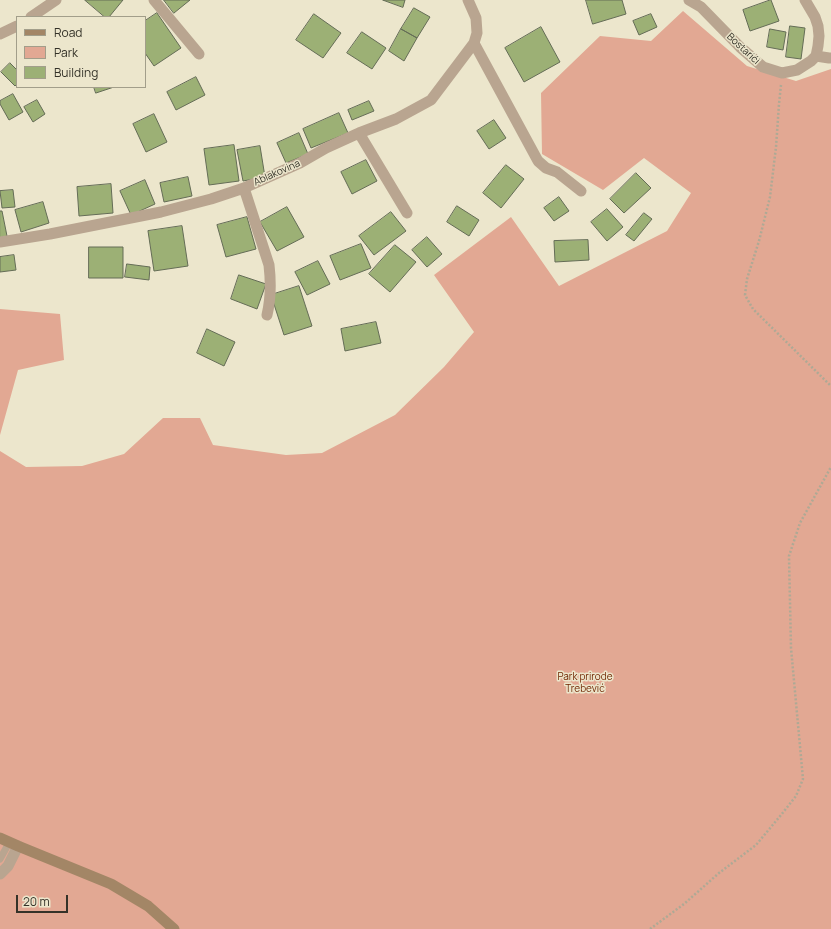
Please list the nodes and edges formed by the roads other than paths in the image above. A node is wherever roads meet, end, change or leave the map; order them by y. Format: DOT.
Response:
graph roads {
  1 [pos="56,0"];
  2 [pos="154,0"];
  3 [pos="468,0"];
  4 [pos="689,0"];
  5 [pos="805,0"];
  6 [pos="32,16"];
  7 [pos="16,26"];
  8 [pos="0,34"];
  9 [pos="474,43"];
  10 [pos="199,54"];
  11 [pos="816,56"];
  12 [pos="831,58"];
  13 [pos="358,133"];
  14 [pos="244,188"];
  15 [pos="581,191"];
  16 [pos="408,212"];
  17 [pos="0,242"];
  18 [pos="267,315"];
  19 [pos="9,843"];
  20 [pos="0,859"];
  21 [pos="0,874"];
  22 [pos="174,929"];
  1 -- 6 [label="street"];
  2 -- 10 [label="street"];
  3 -- 9 [label="street"];
  4 -- 11 [label="street, Bostarići"];
  5 -- 11 [label="street"];
  7 -- 8 [label="street"];
  9 -- 13 [label="street, Ablakovina"];
  9 -- 15 [label="street"];
  11 -- 12 [label="street"];
  13 -- 14 [label="street, Ablakovina"];
  13 -- 16 [label="street"];
  14 -- 17 [label="street, Ablakovina"];
  14 -- 18 [label="street"];
  19 -- 20 [label="lane"];
  19 -- 21 [label="street"];
  19 -- 22 [label="main road"];
}
